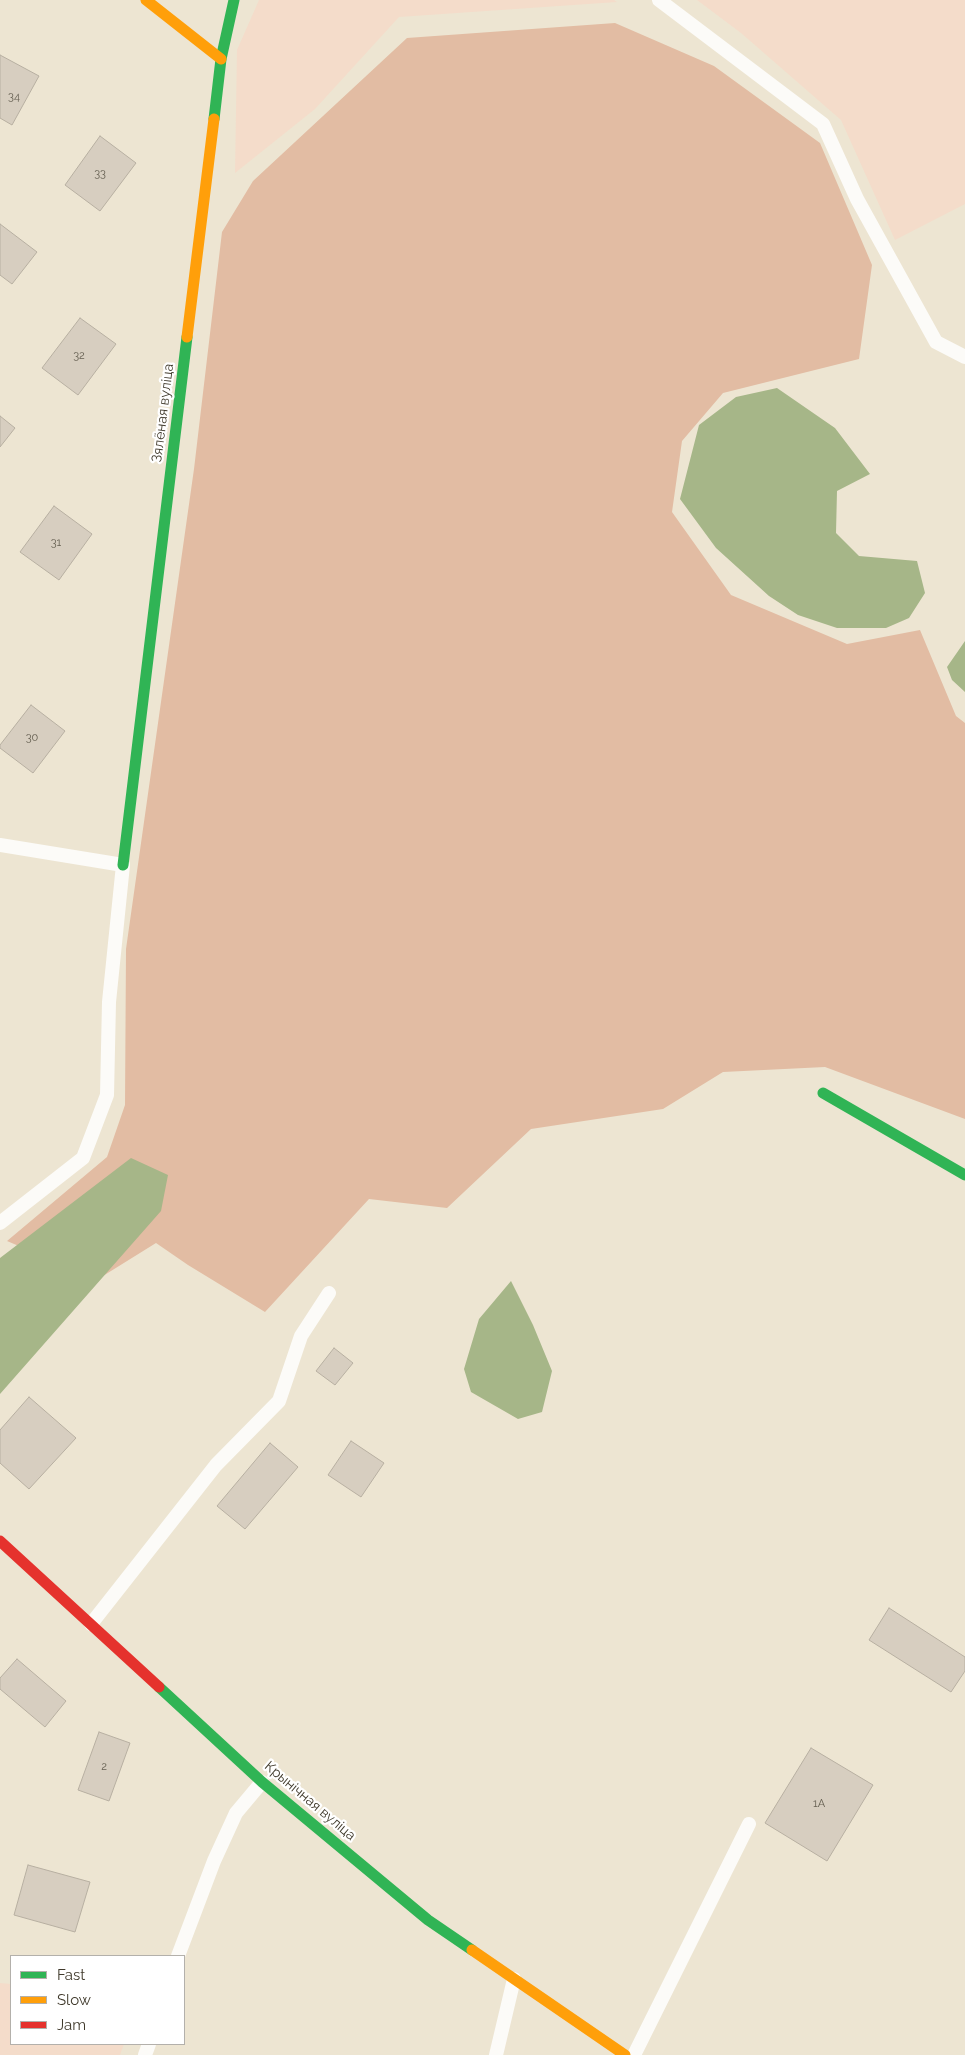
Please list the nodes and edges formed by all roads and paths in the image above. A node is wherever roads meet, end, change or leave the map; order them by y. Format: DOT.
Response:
graph roads {
  1 [pos="146,0"];
  2 [pos="234,0"];
  3 [pos="659,0"];
  4 [pos="222,59"];
  5 [pos="965,357"];
  6 [pos="0,845"];
  7 [pos="123,865"];
  8 [pos="823,1093"];
  9 [pos="965,1175"];
  10 [pos="0,1223"];
  11 [pos="329,1294"];
  12 [pos="0,1541"];
  13 [pos="91,1624"];
  14 [pos="262,1782"];
  15 [pos="749,1824"];
  16 [pos="178,1955"];
  17 [pos="514,1979"];
  18 [pos="496,2055"];
  19 [pos="625,2055"];
  20 [pos="634,2055"];
  1 -- 4 [label="street"];
  2 -- 4 [label="street, Зялёная вуліца"];
  3 -- 5 [label="lane"];
  4 -- 7 [label="street, Зялёная вуліца"];
  6 -- 7 [label="lane"];
  7 -- 10 [label="lane"];
  8 -- 9 [label="street"];
  11 -- 13 [label="lane"];
  12 -- 13 [label="street, Крынічная вуліца"];
  13 -- 14 [label="street, Крынічная вуліца"];
  14 -- 16 [label="lane"];
  14 -- 17 [label="street, Крынічная вуліца"];
  15 -- 20 [label="lane"];
  17 -- 18 [label="lane"];
  17 -- 19 [label="street, Крынічная вуліца"];
}
